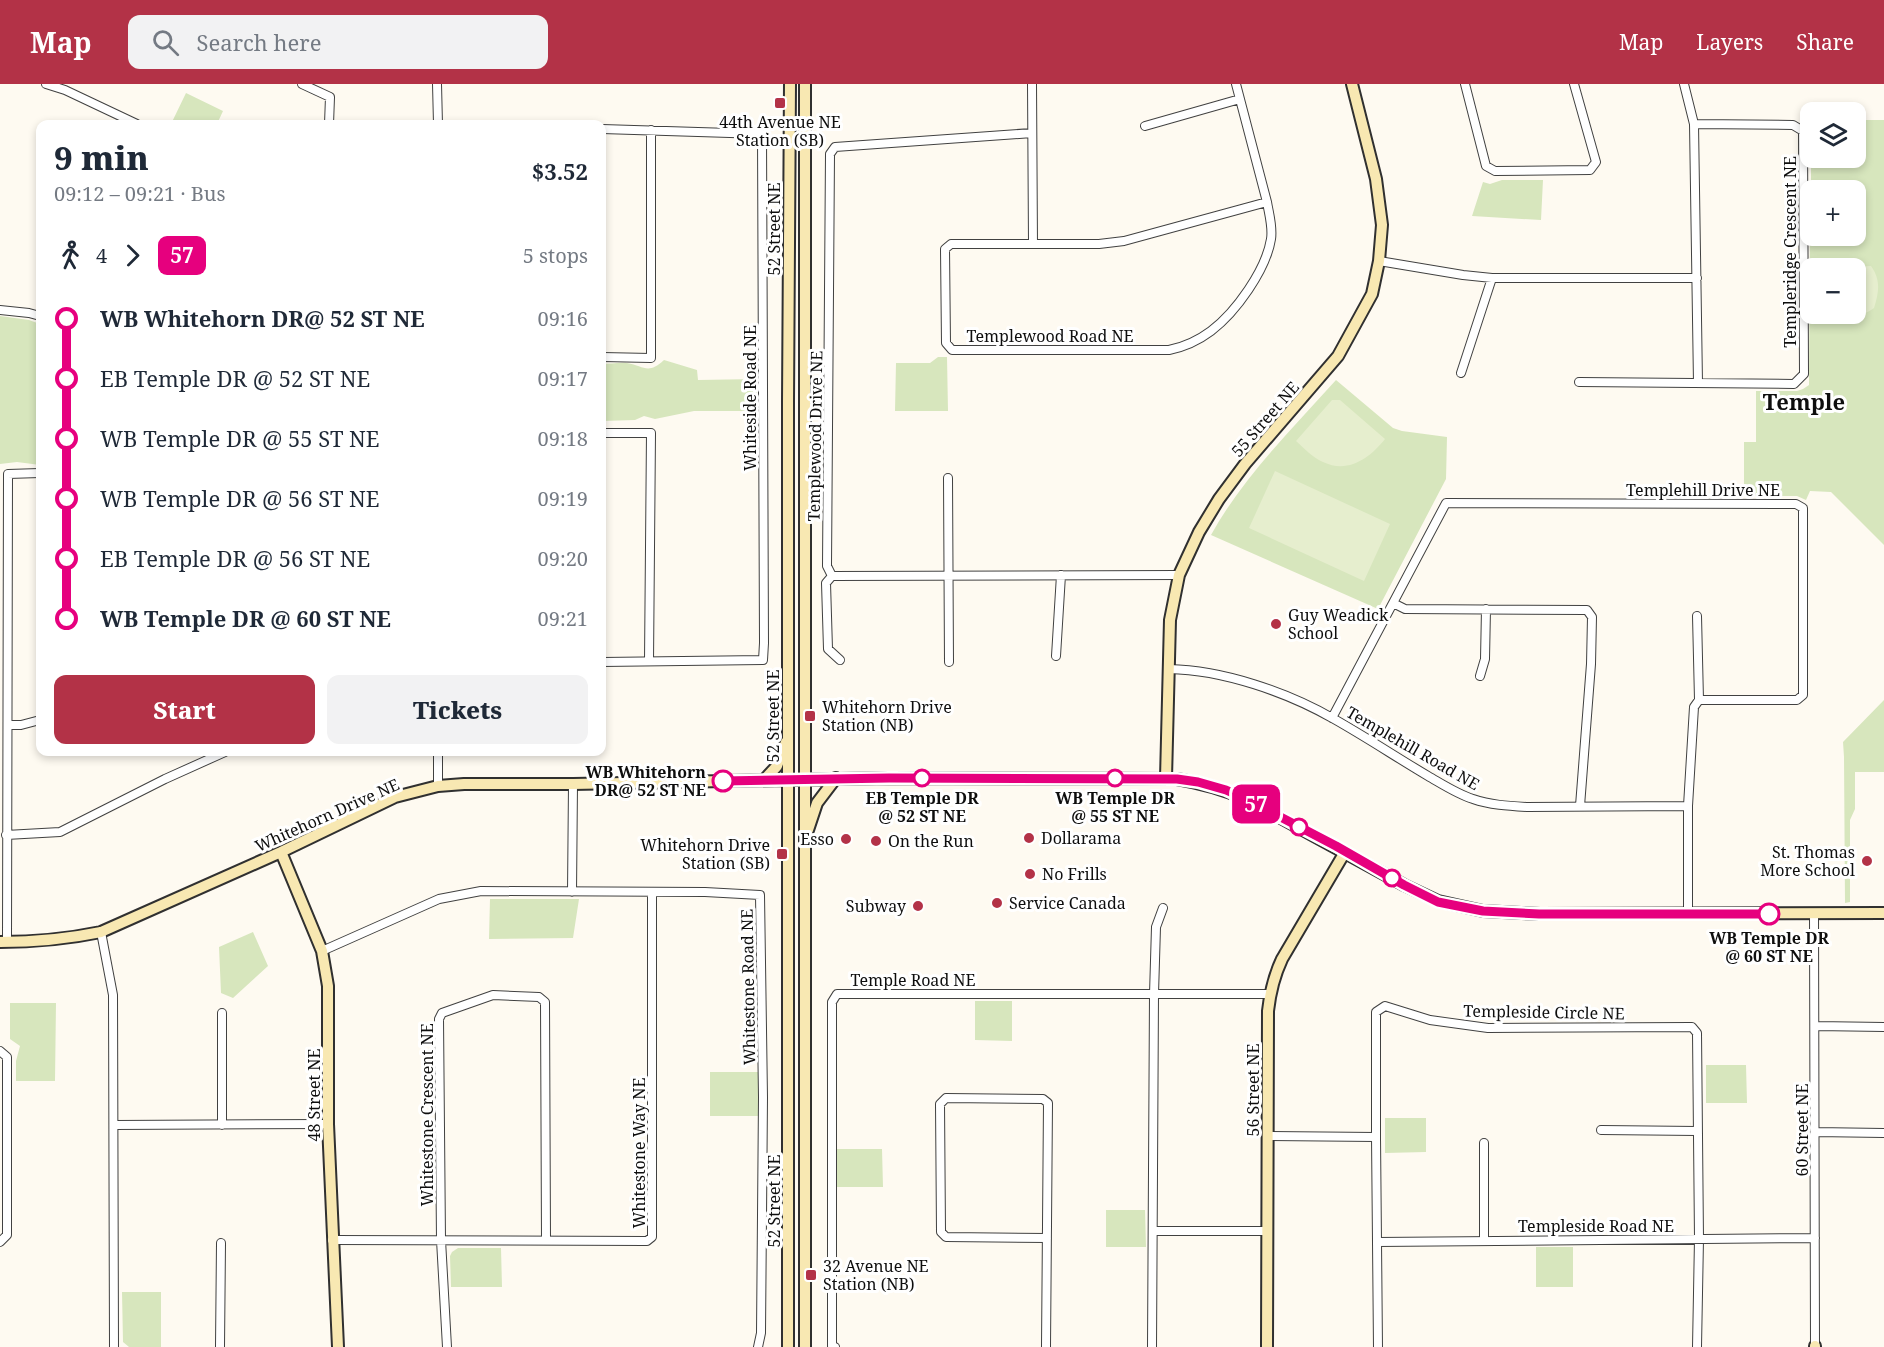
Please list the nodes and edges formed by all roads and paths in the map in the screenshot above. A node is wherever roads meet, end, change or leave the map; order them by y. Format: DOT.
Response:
graph roads {
  1 [pos="46,84"];
  2 [pos="302,84"];
  3 [pos="437,84"];
  4 [pos="790,84"];
  5 [pos="805,84"];
  6 [pos="1032,84"];
  7 [pos="1236,84"];
  8 [pos="1352,84"];
  9 [pos="1465,84"];
  10 [pos="1574,84"];
  11 [pos="1684,84"];
  12 [pos="1240,99"];
  13 [pos="129,120"];
  14 [pos="329,120"];
  15 [pos="438,120"];
  16 [pos="1694,124"];
  17 [pos="1145,126"];
  18 [pos="606,129"];
  19 [pos="651,130"];
  20 [pos="1032,133"];
  21 [pos="1267,202"];
  22 [pos="1033,244"];
  23 [pos="1379,261"];
  24 [pos="1492,278"];
  25 [pos="1697,278"];
  26 [pos="0,310"];
  27 [pos="36,315"];
  28 [pos="606,357"];
  29 [pos="1461,373"];
  30 [pos="1579,382"];
  31 [pos="1698,383"];
  32 [pos="606,433"];
  33 [pos="36,473"];
  34 [pos="948,478"];
  35 [pos="949,575"];
  36 [pos="1061,575"];
  37 [pos="1179,575"];
  38 [pos="832,576"];
  39 [pos="1393,603"];
  40 [pos="1486,609"];
  41 [pos="1697,616"];
  42 [pos="1056,656"];
  43 [pos="840,660"];
  44 [pos="606,662"];
  45 [pos="649,662"];
  46 [pos="949,662"];
  47 [pos="1169,669"];
  48 [pos="1480,676"];
  49 [pos="1699,700"];
  50 [pos="1332,718"];
  51 [pos="36,721"];
  52 [pos="8,725"];
  53 [pos="788,736"];
  54 [pos="216,756"];
  55 [pos="438,756"];
  56 [pos="836,778"];
  57 [pos="1166,778"];
  58 [pos="788,779"];
  59 [pos="805,779"];
  60 [pos="764,780"];
  61 [pos="573,784"];
  62 [pos="438,786"];
  63 [pos="1580,806"];
  64 [pos="1688,806"];
  65 [pos="6,836"];
  66 [pos="805,840"];
  67 [pos="281,852"];
  68 [pos="1345,852"];
  69 [pos="572,892"];
  70 [pos="652,893"];
  71 [pos="1163,908"];
  72 [pos="1688,913"];
  73 [pos="1814,913"];
  74 [pos="1884,913"];
  75 [pos="101,932"];
  76 [pos="3,942"];
  77 [pos="322,951"];
  78 [pos="1154,994"];
  79 [pos="1270,994"];
  80 [pos="222,1013"];
  81 [pos="1815,1026"];
  82 [pos="1884,1027"];
  83 [pos="0,1051"];
  84 [pos="114,1125"];
  85 [pos="222,1125"];
  86 [pos="328,1125"];
  87 [pos="1601,1130"];
  88 [pos="1697,1131"];
  89 [pos="1815,1132"];
  90 [pos="1884,1133"];
  91 [pos="1267,1136"];
  92 [pos="1376,1137"];
  93 [pos="1484,1143"];
  94 [pos="1154,1231"];
  95 [pos="1268,1231"];
  96 [pos="1047,1238"];
  97 [pos="1815,1238"];
  98 [pos="1699,1239"];
  99 [pos="332,1240"];
  100 [pos="441,1240"];
  101 [pos="546,1240"];
  102 [pos="1484,1241"];
  103 [pos="0,1242"];
  104 [pos="1377,1242"];
  105 [pos="221,1243"];
  106 [pos="789,1318"];
  107 [pos="834,1346"];
  108 [pos="114,1347"];
  109 [pos="220,1347"];
  110 [pos="338,1347"];
  111 [pos="447,1347"];
  112 [pos="758,1347"];
  113 [pos="781,1347"];
  114 [pos="788,1347"];
  115 [pos="804,1347"];
  116 [pos="1046,1347"];
  117 [pos="1152,1347"];
  118 [pos="1268,1347"];
  119 [pos="1378,1347"];
  120 [pos="1697,1347"];
  121 [pos="1815,1347"];
  1 -- 13 [label="street"];
  2 -- 14 [label="street"];
  3 -- 15 [label="street"];
  4 -- 53 [label="street, 52 Street NE"];
  5 -- 59 [label="street, 52 Street NE"];
  6 -- 20 [label="street"];
  7 -- 12 [label="street, Templewood Road NE"];
  8 -- 23 [label="street, 55 Street NE"];
  9 -- 10 [label="street"];
  11 -- 16 [label="street"];
  12 -- 17 [label="street"];
  12 -- 21 [label="street, Templewood Road NE"];
  16 -- 25 [label="street"];
  16 -- 31 [label="street, Templeridge Crescent NE"];
  18 -- 19 [label="street, Whiteside Road NE"];
  19 -- 28 [label="street"];
  19 -- 45 [label="street, Whiteside Road NE"];
  20 -- 22 [label="street"];
  20 -- 38 [label="street, Templewood Drive NE"];
  21 -- 22 [label="street, Templewood Road NE"];
  21 -- 22 [label="street, Templewood Road NE"];
  23 -- 24 [label="street"];
  23 -- 37 [label="street, 55 Street NE"];
  24 -- 25 [label="street"];
  24 -- 29 [label="street"];
  25 -- 31 [label="street"];
  26 -- 27 [label="street"];
  30 -- 31 [label="street"];
  32 -- 45 [label="street"];
  33 -- 52 [label="street"];
  34 -- 35 [label="street"];
  35 -- 36 [label="street"];
  35 -- 38 [label="street"];
  35 -- 46 [label="street"];
  36 -- 37 [label="street"];
  36 -- 42 [label="street"];
  37 -- 47 [label="street, 55 Street NE"];
  38 -- 43 [label="street"];
  39 -- 40 [label="street"];
  39 -- 49 [label="street, Templehill Drive NE"];
  39 -- 50 [label="street, Templehill Drive NE"];
  40 -- 48 [label="street"];
  40 -- 63 [label="street"];
  41 -- 49 [label="street"];
  44 -- 45 [label="street, Whiteside Road NE"];
  47 -- 50 [label="street, Templehill Road NE"];
  47 -- 57 [label="street, 55 Street NE"];
  49 -- 64 [label="street"];
  50 -- 63 [label="street, Templehill Road NE"];
  51 -- 52 [label="street"];
  52 -- 65 [label="street"];
  53 -- 58 [label="street, 52 Street NE"];
  53 -- 60 [label="street"];
  54 -- 65 [label="street"];
  55 -- 62 [label="street"];
  56 -- 57 [label="street, Whitehorn Drive NE"];
  56 -- 59 [label="street, Whitehorn Drive NE"];
  56 -- 66 [label="street"];
  57 -- 68 [label="street, Whitehorn Drive NE"];
  58 -- 59 [label="street, Whitehorn Drive NE"];
  58 -- 60 [label="street, Whitehorn Drive NE"];
  58 -- 106 [label="street, 52 Street NE"];
  59 -- 66 [label="street, 52 Street NE"];
  60 -- 61 [label="street, Whitehorn Drive NE"];
  61 -- 62 [label="street, Whitehorn Drive NE"];
  61 -- 69 [label="street"];
  62 -- 67 [label="street, Whitehorn Drive NE"];
  63 -- 64 [label="street, Templehill Road NE"];
  64 -- 72 [label="street"];
  65 -- 76 [label="street"];
  66 -- 115 [label="street, 52 Street NE"];
  67 -- 75 [label="street, Whitehorn Drive NE"];
  67 -- 77 [label="street, 48 Street NE"];
  68 -- 72 [label="street, Whitehorn Drive NE"];
  68 -- 79 [label="street, 56 Street NE"];
  69 -- 70 [label="street, Whitestone Road NE"];
  69 -- 77 [label="street, Whitestone Road NE"];
  70 -- 101 [label="street, Whitestone Way NE"];
  70 -- 112 [label="street, Whitestone Road NE"];
  71 -- 78 [label="street"];
  72 -- 73 [label="street, Whitehorn Drive NE"];
  73 -- 74 [label="street, Whitehorn Drive NE"];
  73 -- 81 [label="street, 60 Street NE"];
  75 -- 76 [label="street, Whitehorn Drive NE"];
  75 -- 84 [label="street"];
  77 -- 86 [label="street, 48 Street NE"];
  78 -- 79 [label="street, Temple Road NE"];
  78 -- 94 [label="street"];
  78 -- 107 [label="street, Temple Road NE"];
  79 -- 91 [label="street, 56 Street NE"];
  80 -- 85 [label="street"];
  81 -- 82 [label="street"];
  81 -- 89 [label="street, 60 Street NE"];
  83 -- 103 [label="street"];
  84 -- 85 [label="street"];
  84 -- 108 [label="street"];
  85 -- 86 [label="street"];
  86 -- 99 [label="street, 48 Street NE"];
  87 -- 88 [label="street"];
  88 -- 92 [label="street, Templeside Circle NE"];
  88 -- 98 [label="street, Templeside Circle NE"];
  89 -- 90 [label="street"];
  89 -- 97 [label="street, 60 Street NE"];
  91 -- 92 [label="street"];
  91 -- 95 [label="street, 56 Street NE"];
  92 -- 104 [label="street, Templeside Circle NE"];
  93 -- 102 [label="street"];
  94 -- 95 [label="street"];
  94 -- 117 [label="street"];
  95 -- 118 [label="street, 56 Street NE"];
  96 -- 96 [label="street"];
  96 -- 116 [label="street"];
  97 -- 98 [label="street, Templeside Road NE"];
  97 -- 121 [label="street, 60 Street NE"];
  98 -- 102 [label="street, Templeside Road NE"];
  98 -- 120 [label="street, Templeside Circle NE"];
  99 -- 100 [label="street, Whitestone Way NE"];
  99 -- 110 [label="street, 48 Street NE"];
  100 -- 101 [label="street, Whitestone Way NE"];
  100 -- 101 [label="street, Whitestone Crescent NE"];
  100 -- 111 [label="street, Whitestone Crescent NE"];
  102 -- 104 [label="street, Templeside Road NE"];
  104 -- 119 [label="street, Templeside Circle NE"];
  105 -- 109 [label="street"];
  106 -- 113 [label="street"];
  106 -- 114 [label="street, 52 Street NE"];
}
